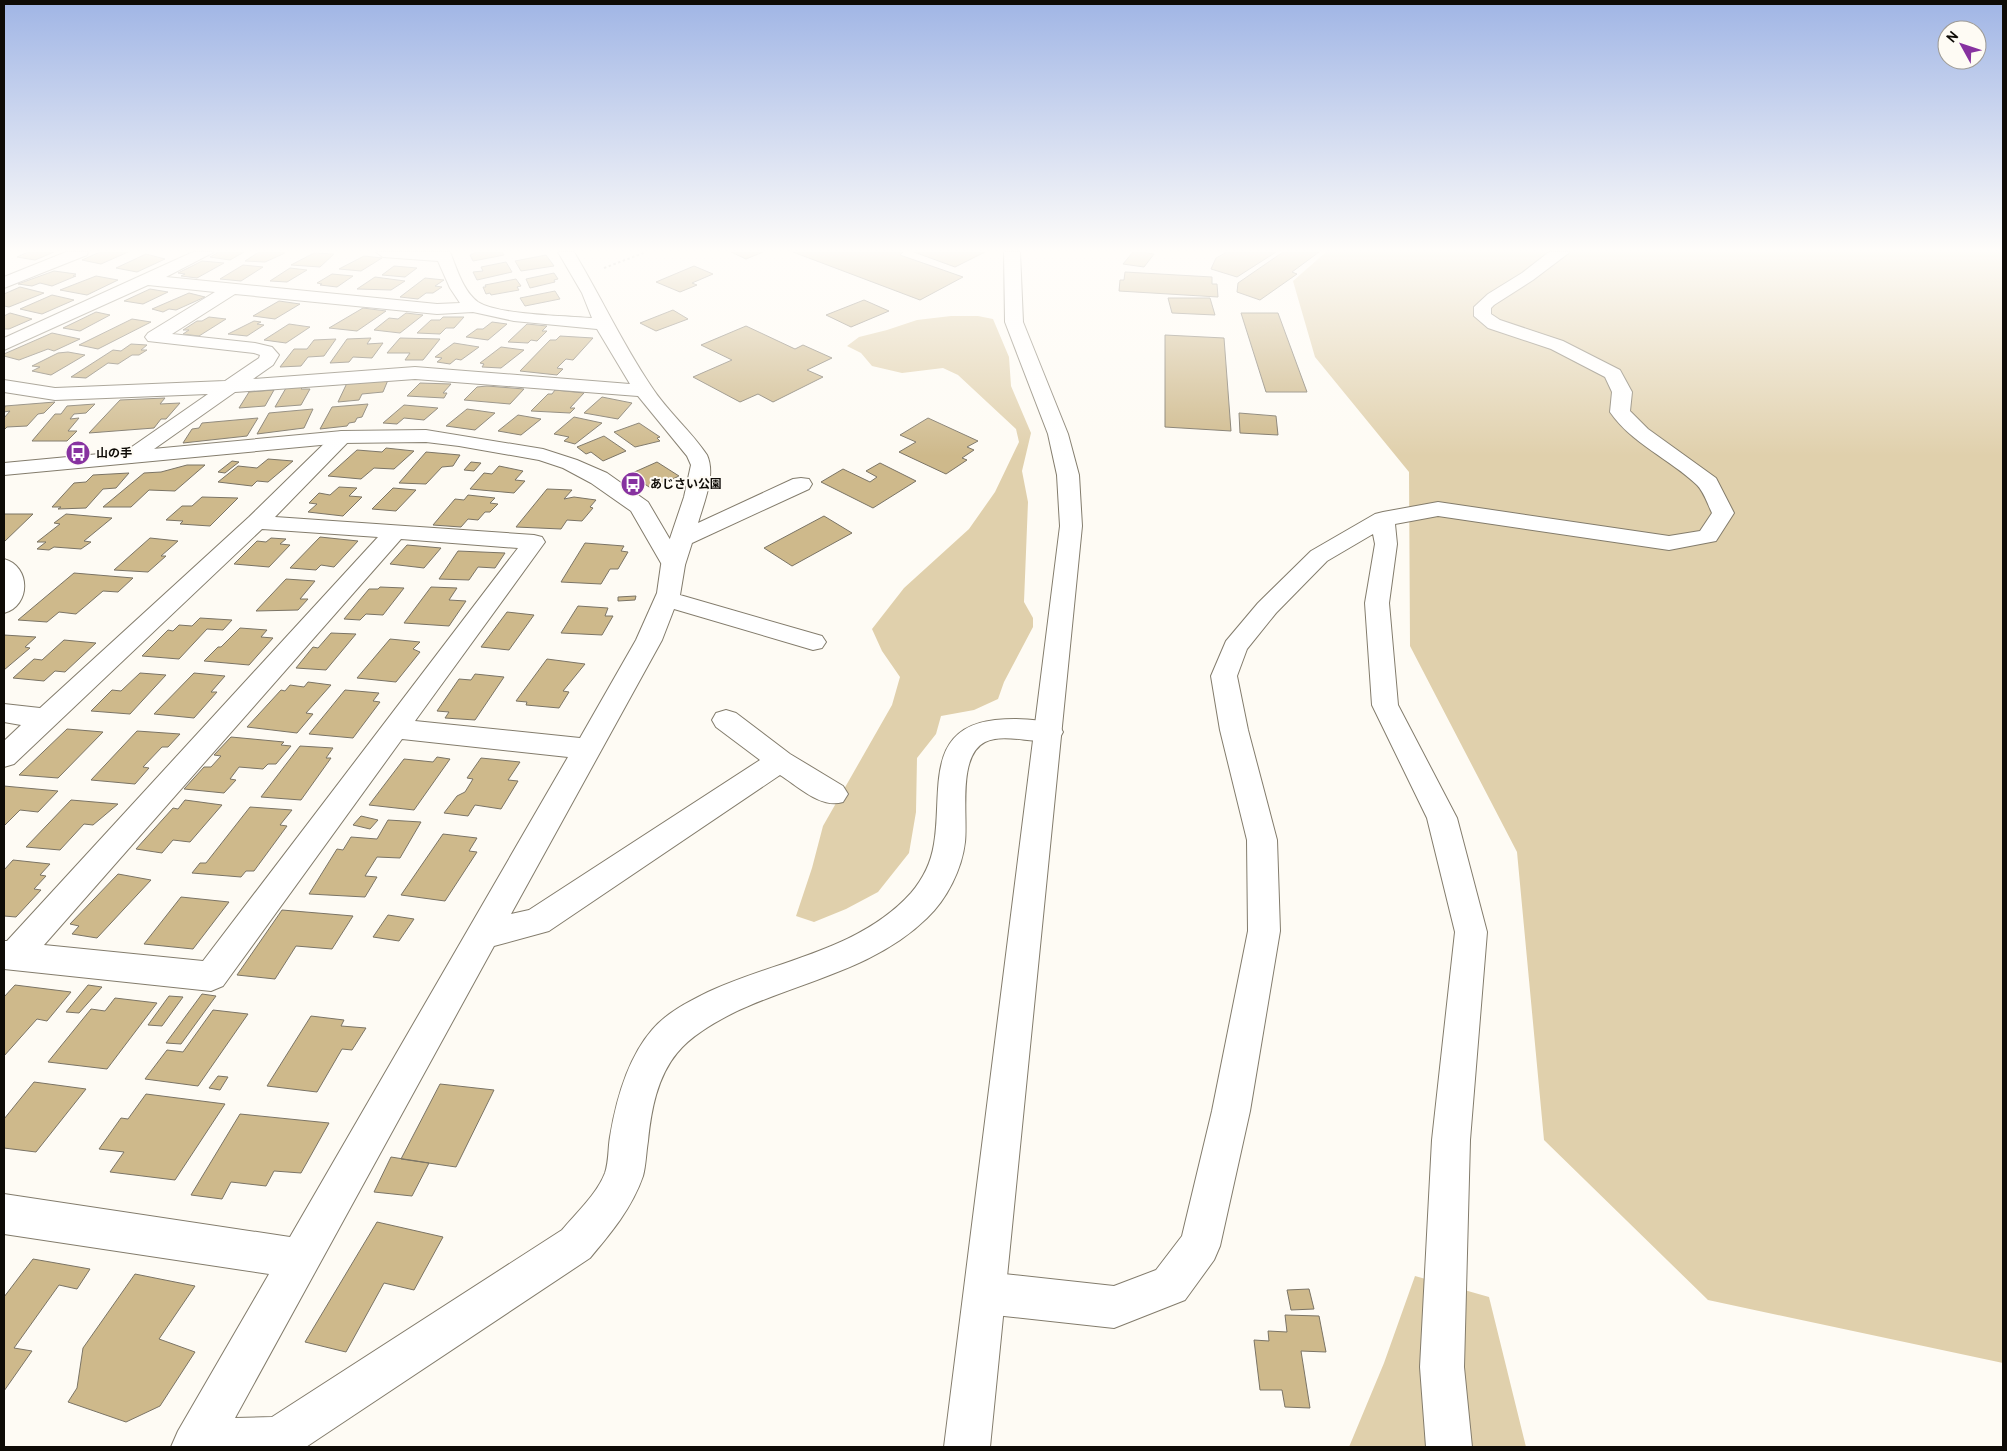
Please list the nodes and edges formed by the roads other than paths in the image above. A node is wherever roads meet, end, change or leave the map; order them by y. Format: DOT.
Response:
graph roads {
  1 [pos="59,320"];
  2 [pos="182,320"];
  3 [pos="561,320"];
  4 [pos="601,320"];
  5 [pos="1014,320"];
  6 [pos="1488,320"];
  7 [pos="603,324"];
  8 [pos="4,345"];
  9 [pos="4,386"];
  10 [pos="227,387"];
  11 [pos="644,391"];
  12 [pos="342,437"];
  13 [pos="130,456"];
  14 [pos="4,469"];
  15 [pos="801,484"];
  16 [pos="1383,519"];
  17 [pos="257,522"];
  18 [pos="396,531"];
  19 [pos="677,552"];
  20 [pos="4,566"];
  21 [pos="666,599"];
  22 [pos="4,606"];
  23 [pos="813,642"];
  24 [pos="4,713"];
  25 [pos="45,718"];
  26 [pos="726,720"];
  27 [pos="396,728"];
  28 [pos="1049,732"];
  29 [pos="588,749"];
  30 [pos="4,757"];
  31 [pos="780,761"];
  32 [pos="833,794"];
  33 [pos="483,936"];
  34 [pos="9,955"];
  35 [pos="9,1222"];
  36 [pos="301,1259"];
  37 [pos="985,1293"];
  38 [pos="196,1445"];
  39 [pos="967,1447"];
  40 [pos="1449,1447"];
  1 -- 8 [label="street"];
  2 -- 10 [label="street"];
  3 -- 7 [label="street"];
  4 -- 7 [label="street"];
  5 -- 28 [label="street"];
  6 -- 16 [label="street"];
  7 -- 11 [label="street"];
  9 -- 10 [label="street"];
  10 -- 11 [label="street"];
  10 -- 13 [label="street"];
  11 -- 19 [label="street"];
  12 -- 13 [label="street"];
  12 -- 17 [label="street"];
  12 -- 19 [label="street"];
  13 -- 14 [label="street"];
  15 -- 19 [label="street"];
  16 -- 37 [label="street"];
  16 -- 40 [label="street"];
  17 -- 18 [label="street"];
  17 -- 25 [label="street"];
  18 -- 27 [label="street"];
  18 -- 34 [label="street"];
  19 -- 21 [label="street"];
  20 -- 22 [label="street"];
  21 -- 23 [label="street"];
  21 -- 29 [label="street"];
  24 -- 25 [label="street"];
  25 -- 30 [label="street"];
  26 -- 31 [label="street"];
  27 -- 29 [label="street"];
  27 -- 34 [label="street"];
  28 -- 37 [label="street"];
  28 -- 38 [label="street"];
  29 -- 33 [label="street"];
  31 -- 32 [label="street"];
  31 -- 33 [label="street"];
  33 -- 36 [label="street"];
  35 -- 36 [label="street"];
  36 -- 38 [label="street"];
  37 -- 39 [label="street"];
}
